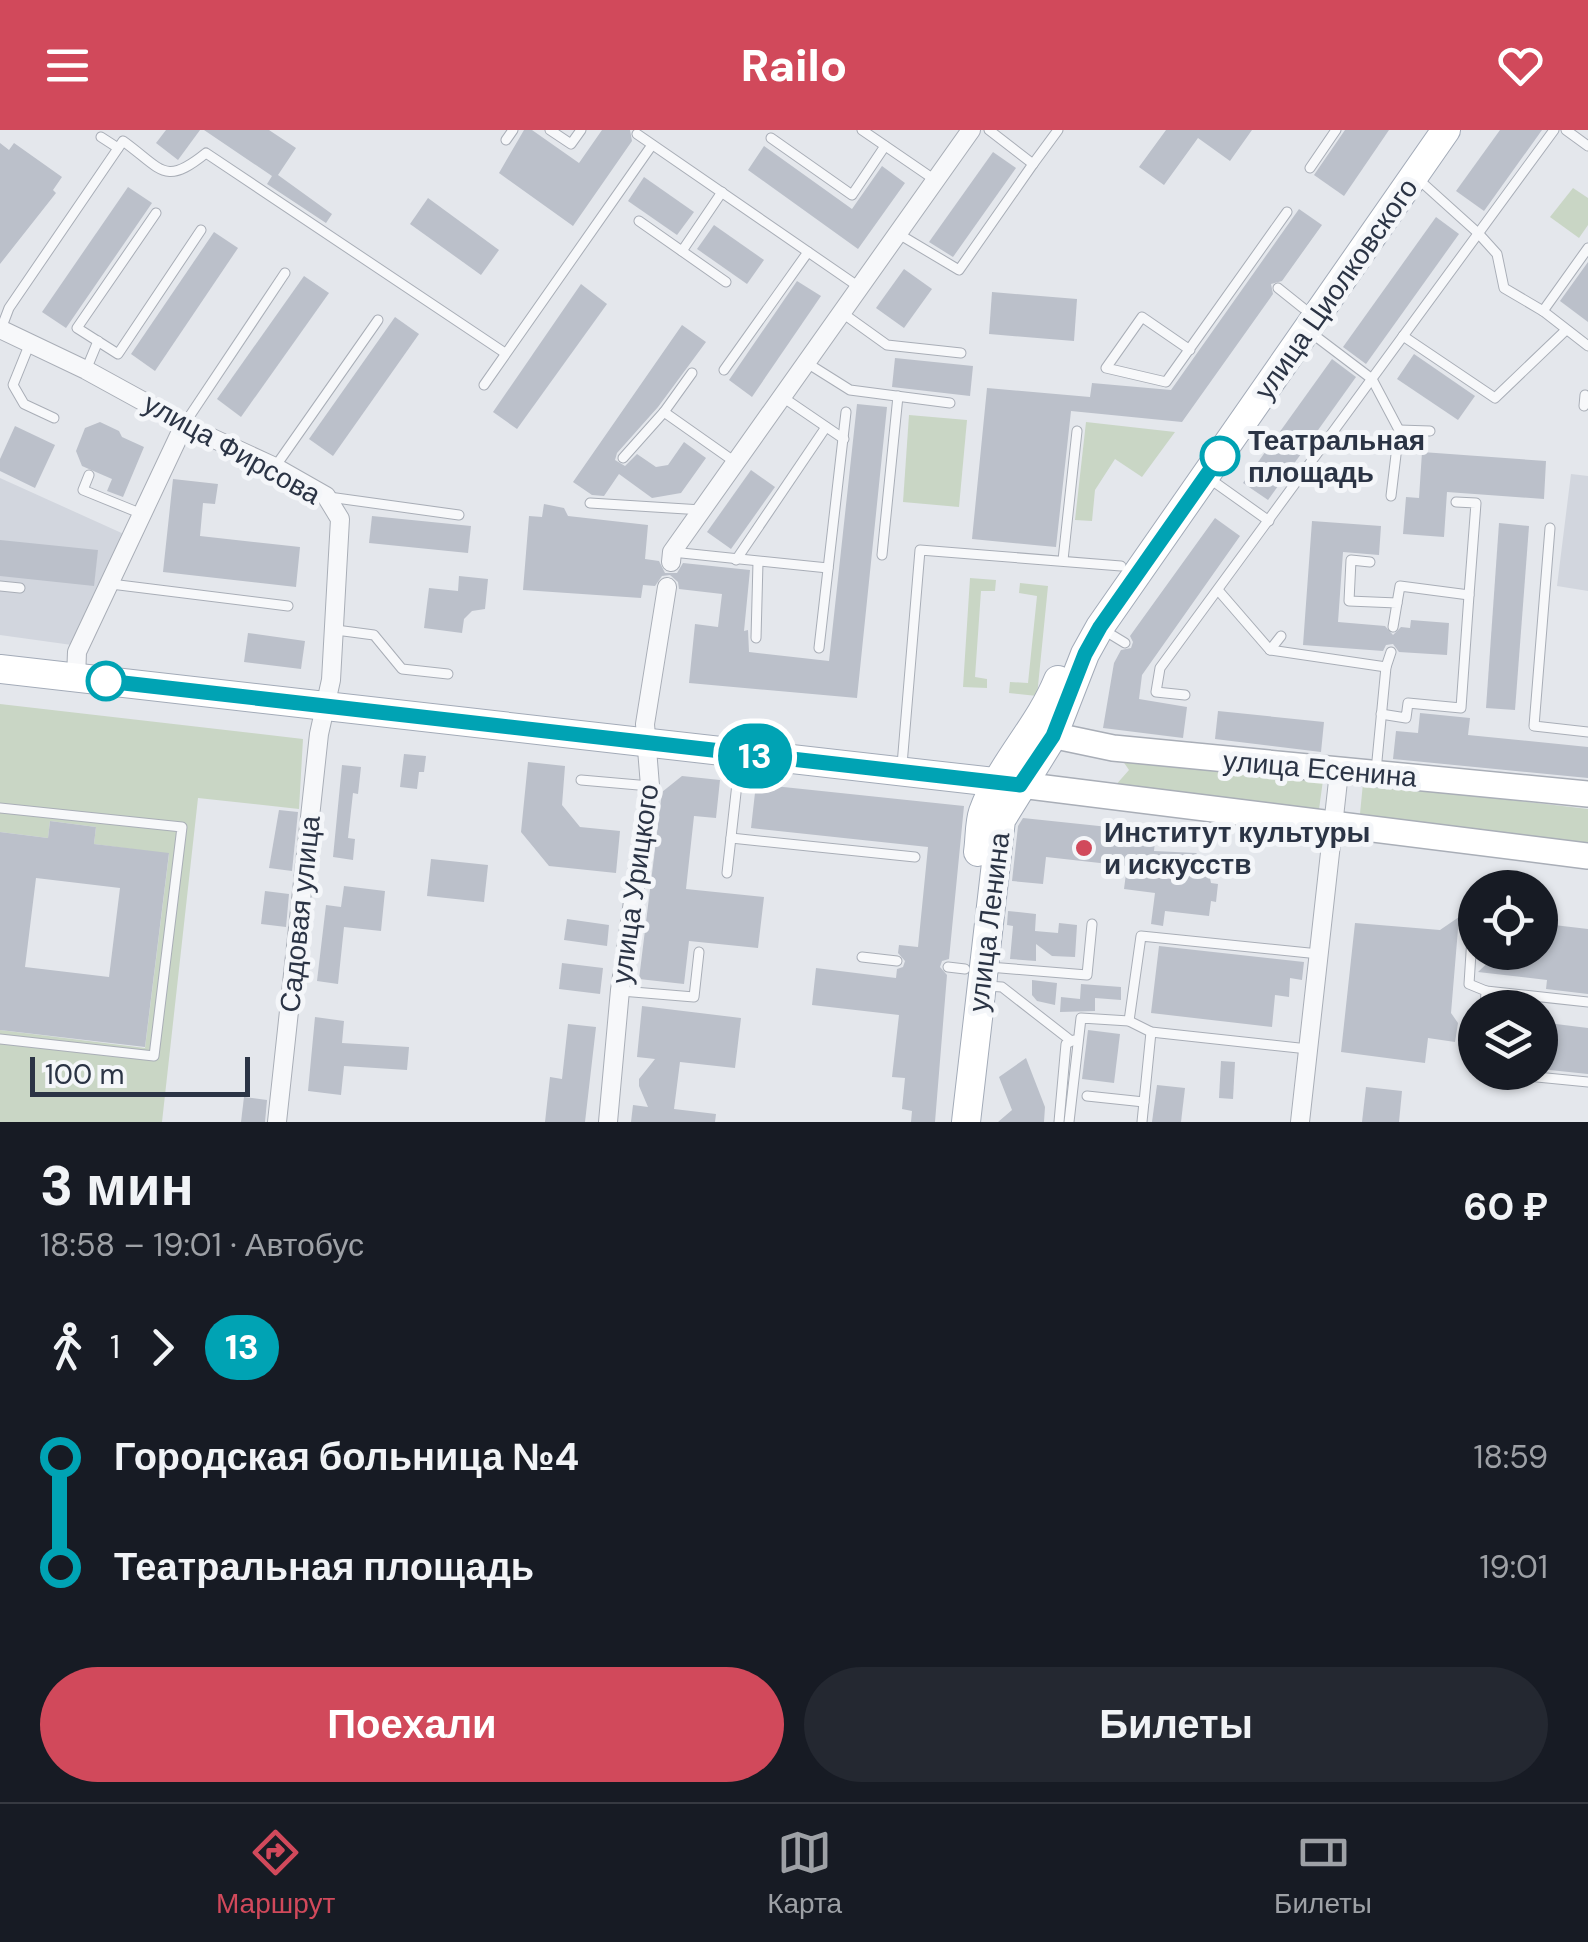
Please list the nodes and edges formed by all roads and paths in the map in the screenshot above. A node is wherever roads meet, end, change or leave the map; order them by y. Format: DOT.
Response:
graph roads {
  1 [pos="119,130"];
  2 [pos="513,130"];
  3 [pos="550,130"];
  4 [pos="581,130"];
  5 [pos="862,130"];
  6 [pos="970,130"];
  7 [pos="990,130"];
  8 [pos="1058,130"];
  9 [pos="1336,130"];
  10 [pos="1427,130"];
  11 [pos="1446,130"];
  12 [pos="1554,130"];
  13 [pos="1566,130"];
  14 [pos="637,134"];
  15 [pos="101,137"];
  16 [pos="771,138"];
  17 [pos="506,140"];
  18 [pos="120,145"];
  19 [pos="652,145"];
  20 [pos="885,146"];
  21 [pos="1588,146"];
  22 [pos="1033,164"];
  23 [pos="1310,168"];
  24 [pos="1415,175"];
  25 [pos="935,180"];
  26 [pos="722,192"];
  27 [pos="1288,212"];
  28 [pos="156,214"];
  29 [pos="638,221"];
  30 [pos="201,230"];
  31 [pos="897,233"];
  32 [pos="1478,233"];
  33 [pos="1588,248"];
  34 [pos="682,251"];
  35 [pos="808,252"];
  36 [pos="285,274"];
  37 [pos="726,282"];
  38 [pos="859,287"];
  39 [pos="1278,288"];
  40 [pos="1542,311"];
  41 [pos="841,312"];
  42 [pos="378,320"];
  43 [pos="1306,320"];
  44 [pos="0,329"];
  45 [pos="1566,330"];
  46 [pos="1403,336"];
  47 [pos="98,342"];
  48 [pos="30,343"];
  49 [pos="1588,346"];
  50 [pos="1190,350"];
  51 [pos="505,353"];
  52 [pos="961,353"];
  53 [pos="805,362"];
  54 [pos="86,370"];
  55 [pos="724,370"];
  56 [pos="692,372"];
  57 [pos="1372,379"];
  58 [pos="484,385"];
  59 [pos="782,396"];
  60 [pos="898,396"];
  61 [pos="950,403"];
  62 [pos="664,412"];
  63 [pos="846,412"];
  64 [pos="54,418"];
  65 [pos="185,423"];
  66 [pos="826,427"];
  67 [pos="1399,430"];
  68 [pos="1077,431"];
  69 [pos="1430,431"];
  70 [pos="844,439"];
  71 [pos="624,458"];
  72 [pos="734,462"];
  73 [pos="274,467"];
  74 [pos="88,476"];
  75 [pos="1205,476"];
  76 [pos="326,496"];
  77 [pos="1391,496"];
  78 [pos="1456,502"];
  79 [pos="590,503"];
  80 [pos="702,510"];
  81 [pos="142,514"];
  82 [pos="459,515"];
  83 [pos="1269,521"];
  84 [pos="1550,528"];
  85 [pos="882,555"];
  86 [pos="672,557"];
  87 [pos="736,560"];
  88 [pos="1063,560"];
  89 [pos="758,562"];
  90 [pos="1370,562"];
  91 [pos="1121,566"];
  92 [pos="828,568"];
  93 [pos="111,584"];
  94 [pos="0,586"];
  95 [pos="667,587"];
  96 [pos="20,588"];
  97 [pos="1218,590"];
  98 [pos="1469,595"];
  99 [pos="1397,603"];
  100 [pos="288,606"];
  101 [pos="1100,627"];
  102 [pos="1392,627"];
  103 [pos="336,630"];
  104 [pos="1281,636"];
  105 [pos="756,638"];
  106 [pos="1125,644"];
  107 [pos="819,648"];
  108 [pos="1270,650"];
  109 [pos="1391,652"];
  110 [pos="1150,662"];
  111 [pos="1386,666"];
  112 [pos="1160,668"];
  113 [pos="0,669"];
  114 [pos="448,674"];
  115 [pos="76,678"];
  116 [pos="1185,695"];
  117 [pos="326,707"];
  118 [pos="1381,714"];
  119 [pos="1588,732"];
  120 [pos="1042,734"];
  121 [pos="646,742"];
  122 [pos="740,754"];
  123 [pos="903,762"];
  124 [pos="1339,772"];
  125 [pos="1376,774"];
  126 [pos="581,780"];
  127 [pos="1010,783"];
  128 [pos="650,786"];
  129 [pos="1588,794"];
  130 [pos="0,808"];
  131 [pos="1333,826"];
  132 [pos="731,838"];
  133 [pos="1588,856"];
  134 [pos="915,857"];
  135 [pos="727,873"];
  136 [pos="1092,924"];
  137 [pos="699,952"];
  138 [pos="1319,954"];
  139 [pos="862,958"];
  140 [pos="898,962"];
  141 [pos="1470,970"];
  142 [pos="968,972"];
  143 [pos="620,990"];
  144 [pos="1484,990"];
  145 [pos="1558,999"];
  146 [pos="1588,1002"];
  147 [pos="1129,1021"];
  148 [pos="1151,1032"];
  149 [pos="0,1039"];
  150 [pos="1073,1040"];
  151 [pos="1308,1049"];
  152 [pos="1558,1078"];
  153 [pos="1588,1082"];
  154 [pos="1087,1096"];
  155 [pos="1144,1102"];
  156 [pos="278,1122"];
  157 [pos="608,1122"];
  158 [pos="951,1122"];
  159 [pos="966,1122"];
  160 [pos="1059,1122"];
  161 [pos="1069,1122"];
  162 [pos="1142,1122"];
  163 [pos="1300,1122"];
  1 -- 18 [label="lane"];
  2 -- 17 [label="lane"];
  3 -- 4 [label="lane"];
  5 -- 20 [label="lane"];
  6 -- 25 [label="street"];
  7 -- 22 [label="lane"];
  8 -- 22 [label="lane"];
  9 -- 23 [label="lane"];
  10 -- 43 [label="main road, улица Циолковского"];
  11 -- 24 [label="main road, улица Циолковского"];
  12 -- 32 [label="lane"];
  13 -- 21 [label="lane"];
  14 -- 19 [label="lane"];
  15 -- 18 [label="lane"];
  16 -- 20 [label="lane"];
  18 -- 44 [label="lane"];
  18 -- 51 [label="lane"];
  19 -- 26 [label="lane"];
  19 -- 51 [label="lane"];
  20 -- 25 [label="lane"];
  22 -- 31 [label="lane"];
  24 -- 32 [label="lane"];
  24 -- 43 [label="main road, улица Циолковского"];
  25 -- 31 [label="street"];
  26 -- 34 [label="lane"];
  26 -- 35 [label="lane"];
  27 -- 50 [label="lane"];
  28 -- 47 [label="lane"];
  29 -- 34 [label="lane"];
  30 -- 47 [label="lane"];
  31 -- 38 [label="street"];
  32 -- 40 [label="lane"];
  32 -- 46 [label="lane"];
  33 -- 40 [label="lane"];
  34 -- 37 [label="lane"];
  35 -- 38 [label="lane"];
  35 -- 55 [label="lane"];
  36 -- 65 [label="lane"];
  38 -- 41 [label="street"];
  39 -- 43 [label="lane"];
  40 -- 45 [label="lane"];
  41 -- 52 [label="lane"];
  41 -- 53 [label="street"];
  42 -- 73 [label="lane"];
  43 -- 57 [label="lane"];
  43 -- 75 [label="main road, улица Циолковского"];
  43 -- 91 [label="main road, улица Циолковского"];
  44 -- 48 [label="street, улица Фирсова"];
  45 -- 46 [label="lane"];
  45 -- 49 [label="lane"];
  46 -- 57 [label="lane"];
  47 -- 54 [label="lane"];
  48 -- 54 [label="street, улица Фирсова"];
  48 -- 64 [label="lane"];
  50 -- 50 [label="lane"];
  51 -- 58 [label="lane"];
  53 -- 59 [label="street"];
  53 -- 60 [label="lane"];
  54 -- 65 [label="street, улица Фирсова"];
  56 -- 62 [label="lane"];
  57 -- 67 [label="lane"];
  57 -- 83 [label="lane"];
  59 -- 66 [label="lane"];
  59 -- 72 [label="street"];
  60 -- 61 [label="lane"];
  60 -- 85 [label="lane"];
  62 -- 71 [label="lane"];
  62 -- 72 [label="lane"];
  63 -- 70 [label="lane"];
  65 -- 73 [label="street, улица Фирсова"];
  65 -- 81 [label="street"];
  66 -- 70 [label="lane"];
  66 -- 87 [label="lane"];
  67 -- 69 [label="lane"];
  67 -- 77 [label="lane"];
  68 -- 88 [label="lane"];
  70 -- 92 [label="lane"];
  72 -- 80 [label="street"];
  73 -- 76 [label="street, улица Фирсова"];
  74 -- 81 [label="lane"];
  75 -- 83 [label="lane"];
  75 -- 101 [label="main road, улица Циолковского"];
  76 -- 82 [label="lane"];
  76 -- 103 [label="street, улица Фирсова"];
  78 -- 98 [label="lane"];
  79 -- 80 [label="lane"];
  80 -- 86 [label="street"];
  81 -- 93 [label="street"];
  83 -- 97 [label="lane"];
  84 -- 119 [label="lane"];
  86 -- 87 [label="lane"];
  87 -- 89 [label="lane"];
  88 -- 91 [label="lane"];
  88 -- 123 [label="lane"];
  89 -- 92 [label="lane"];
  89 -- 105 [label="lane"];
  90 -- 99 [label="lane"];
  91 -- 120 [label="main road, улица Циолковского"];
  92 -- 107 [label="lane"];
  93 -- 100 [label="lane"];
  93 -- 115 [label="street"];
  94 -- 96 [label="lane"];
  95 -- 121 [label="street, улица Урицкого"];
  97 -- 108 [label="lane"];
  97 -- 112 [label="lane"];
  98 -- 99 [label="lane"];
  98 -- 118 [label="lane"];
  99 -- 102 [label="lane"];
  101 -- 106 [label="lane"];
  101 -- 120 [label="main road, улица Циолковского"];
  103 -- 114 [label="lane"];
  103 -- 117 [label="street, улица Фирсова"];
  104 -- 108 [label="lane"];
  108 -- 111 [label="lane"];
  109 -- 111 [label="lane"];
  110 -- 112 [label="lane"];
  111 -- 118 [label="lane"];
  112 -- 116 [label="lane"];
  113 -- 115 [label="main road, улица Есенина"];
  115 -- 117 [label="main road, улица Есенина"];
  117 -- 121 [label="main road, улица Есенина"];
  117 -- 156 [label="street, Садовая улица"];
  118 -- 125 [label="lane"];
  120 -- 124 [label="main road, улица Есенина"];
  120 -- 127 [label="main road, улица Ленина"];
  121 -- 122 [label="main road, улица Есенина"];
  121 -- 128 [label="street, улица Урицкого"];
  122 -- 123 [label="main road, улица Есенина"];
  122 -- 132 [label="lane"];
  123 -- 127 [label="main road, улица Есенина"];
  124 -- 125 [label="main road, улица Есенина"];
  124 -- 131 [label="street"];
  125 -- 129 [label="main road, улица Есенина"];
  126 -- 128 [label="lane"];
  127 -- 131 [label="main road, улица Есенина"];
  127 -- 142 [label="main road, улица Ленина"];
  128 -- 143 [label="street, улица Урицкого"];
  130 -- 149 [label="lane"];
  131 -- 133 [label="main road, улица Есенина"];
  131 -- 138 [label="street"];
  132 -- 134 [label="lane"];
  132 -- 135 [label="lane"];
  136 -- 142 [label="lane"];
  137 -- 143 [label="lane"];
  138 -- 147 [label="lane"];
  138 -- 151 [label="street"];
  139 -- 140 [label="lane"];
  141 -- 144 [label="lane"];
  142 -- 150 [label="lane"];
  142 -- 158 [label="main road, улица Ленина"];
  142 -- 159 [label="main road, улица Ленина"];
  143 -- 157 [label="street, улица Урицкого"];
  145 -- 146 [label="lane"];
  147 -- 148 [label="lane"];
  147 -- 150 [label="lane"];
  148 -- 151 [label="lane"];
  148 -- 155 [label="lane"];
  150 -- 160 [label="lane"];
  150 -- 161 [label="lane"];
  151 -- 163 [label="street"];
  152 -- 153 [label="lane"];
  154 -- 155 [label="lane"];
  155 -- 162 [label="lane"];
}
